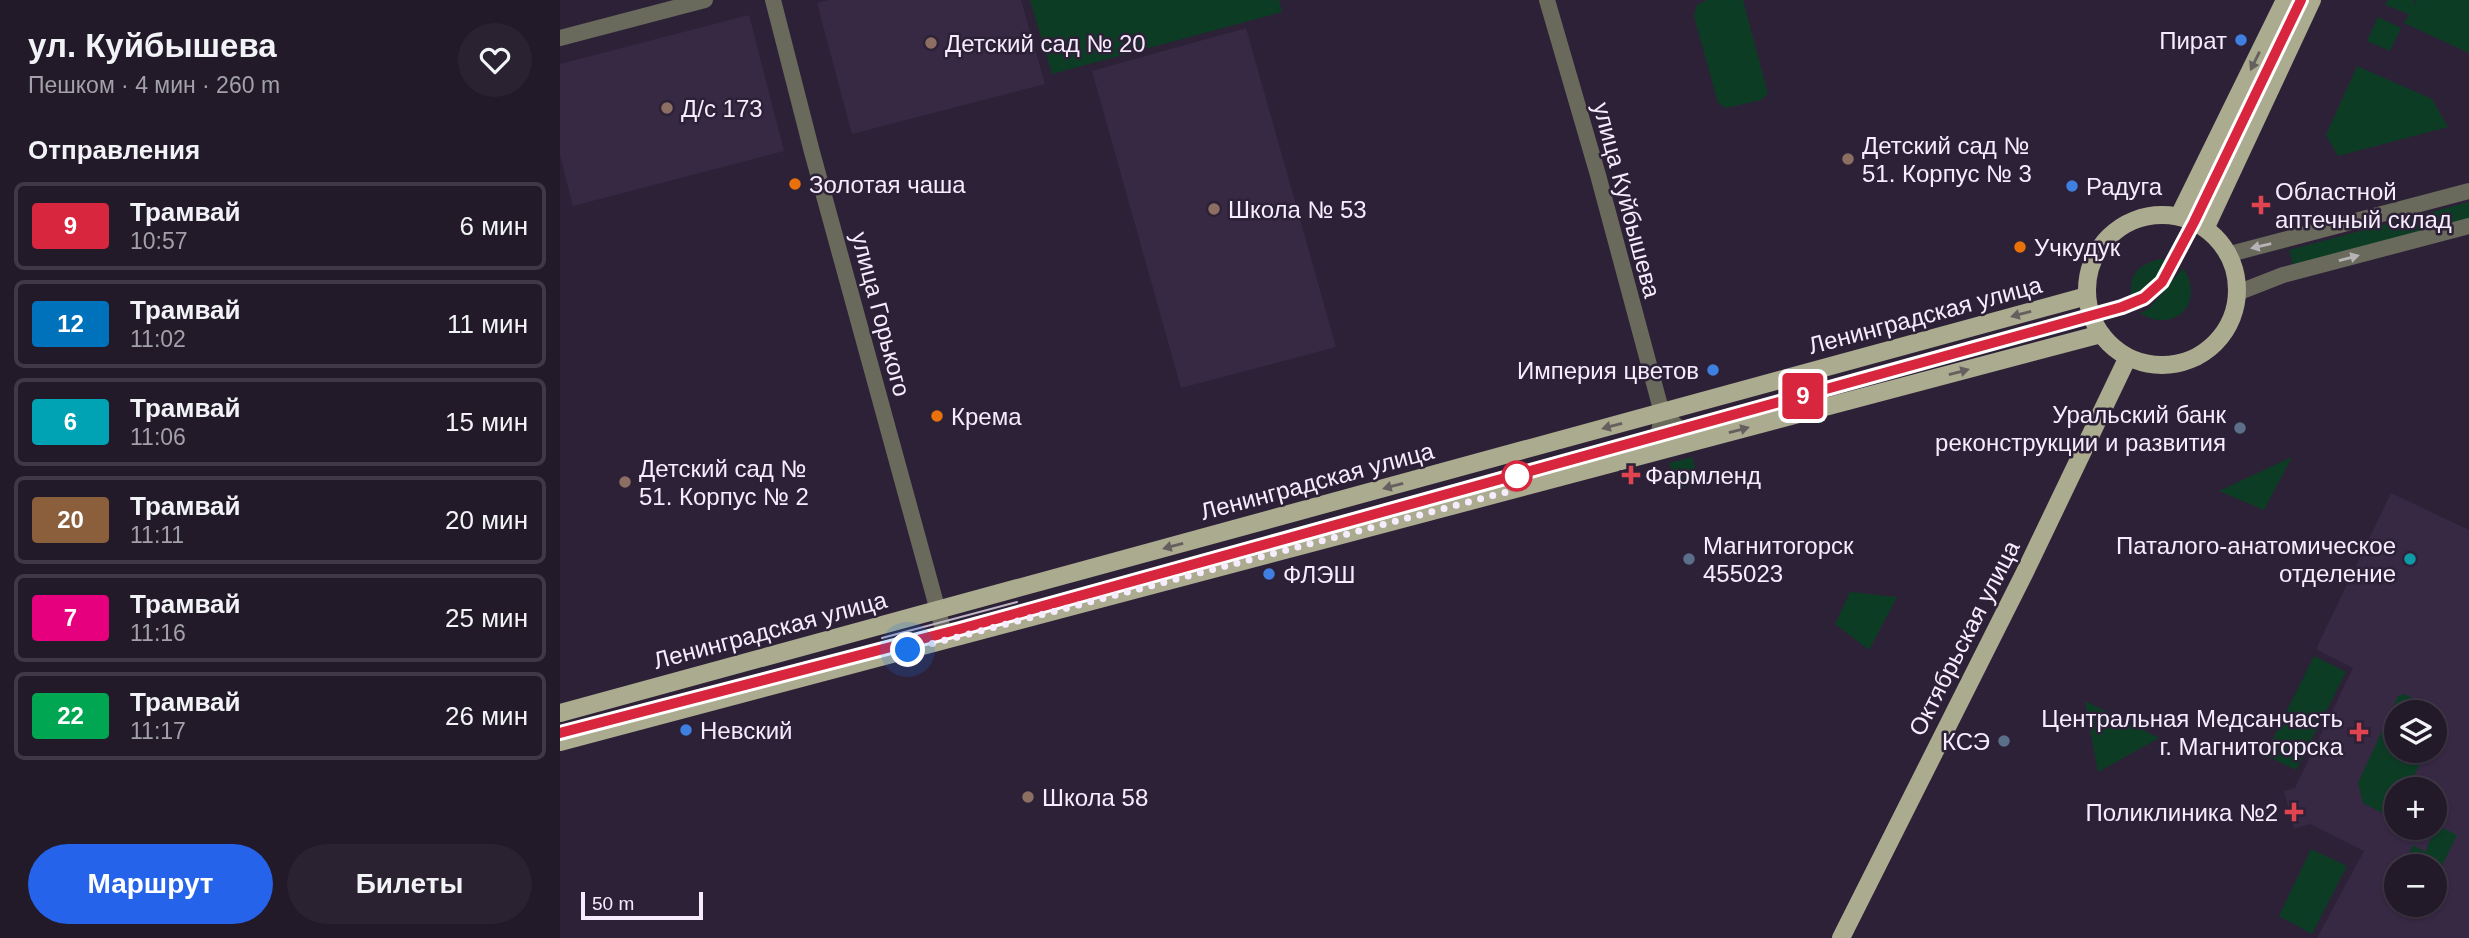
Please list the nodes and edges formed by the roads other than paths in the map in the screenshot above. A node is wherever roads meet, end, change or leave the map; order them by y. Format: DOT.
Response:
graph roads {
  1 [pos="705,0"];
  2 [pos="774,0"];
  3 [pos="1547,0"];
  4 [pos="2285,0"];
  5 [pos="2312,0"];
  6 [pos="560,38"];
  7 [pos="2469,191"];
  8 [pos="2179,216"];
  9 [pos="2469,226"];
  10 [pos="2206,227"];
  11 [pos="2230,254"];
  12 [pos="2237,293"];
  13 [pos="2087,296"];
  14 [pos="2101,334"];
  15 [pos="2127,359"];
  16 [pos="1662,413"];
  17 [pos="1695,442"];
  18 [pos="1656,452"];
  19 [pos="938,610"];
  20 [pos="946,640"];
  21 [pos="560,713"];
  22 [pos="560,742"];
  23 [pos="1842,938"];
  1 -- 6 [label="street"];
  2 -- 19 [label="street, улица Горького"];
  3 -- 16 [label="street, улица Куйбышева"];
  4 -- 8 [label="main road, one-way"];
  5 -- 10 [label="main road"];
  7 -- 11 [label="street, one-way"];
  8 -- 10 [label="main road"];
  8 -- 13 [label="main road"];
  12 -- 9 [label="street, one-way"];
  10 -- 11 [label="main road"];
  11 -- 12 [label="main road"];
  12 -- 15 [label="main road"];
  13 -- 14 [label="main road"];
  13 -- 16 [label="main road, Ленинградская улица, one-way"];
  14 -- 15 [label="main road"];
  17 -- 14 [label="main road, one-way"];
  15 -- 23 [label="main road, Октябрьская улица"];
  16 -- 17 [label="street"];
  16 -- 18 [label="street, улица Куйбышева"];
  16 -- 19 [label="main road, Ленинградская улица, one-way"];
  17 -- 18 [label="main road"];
  18 -- 20 [label="main road"];
  19 -- 20 [label="street, улица Горького"];
  19 -- 21 [label="main road, Ленинградская улица"];
  20 -- 22 [label="main road"];
}
